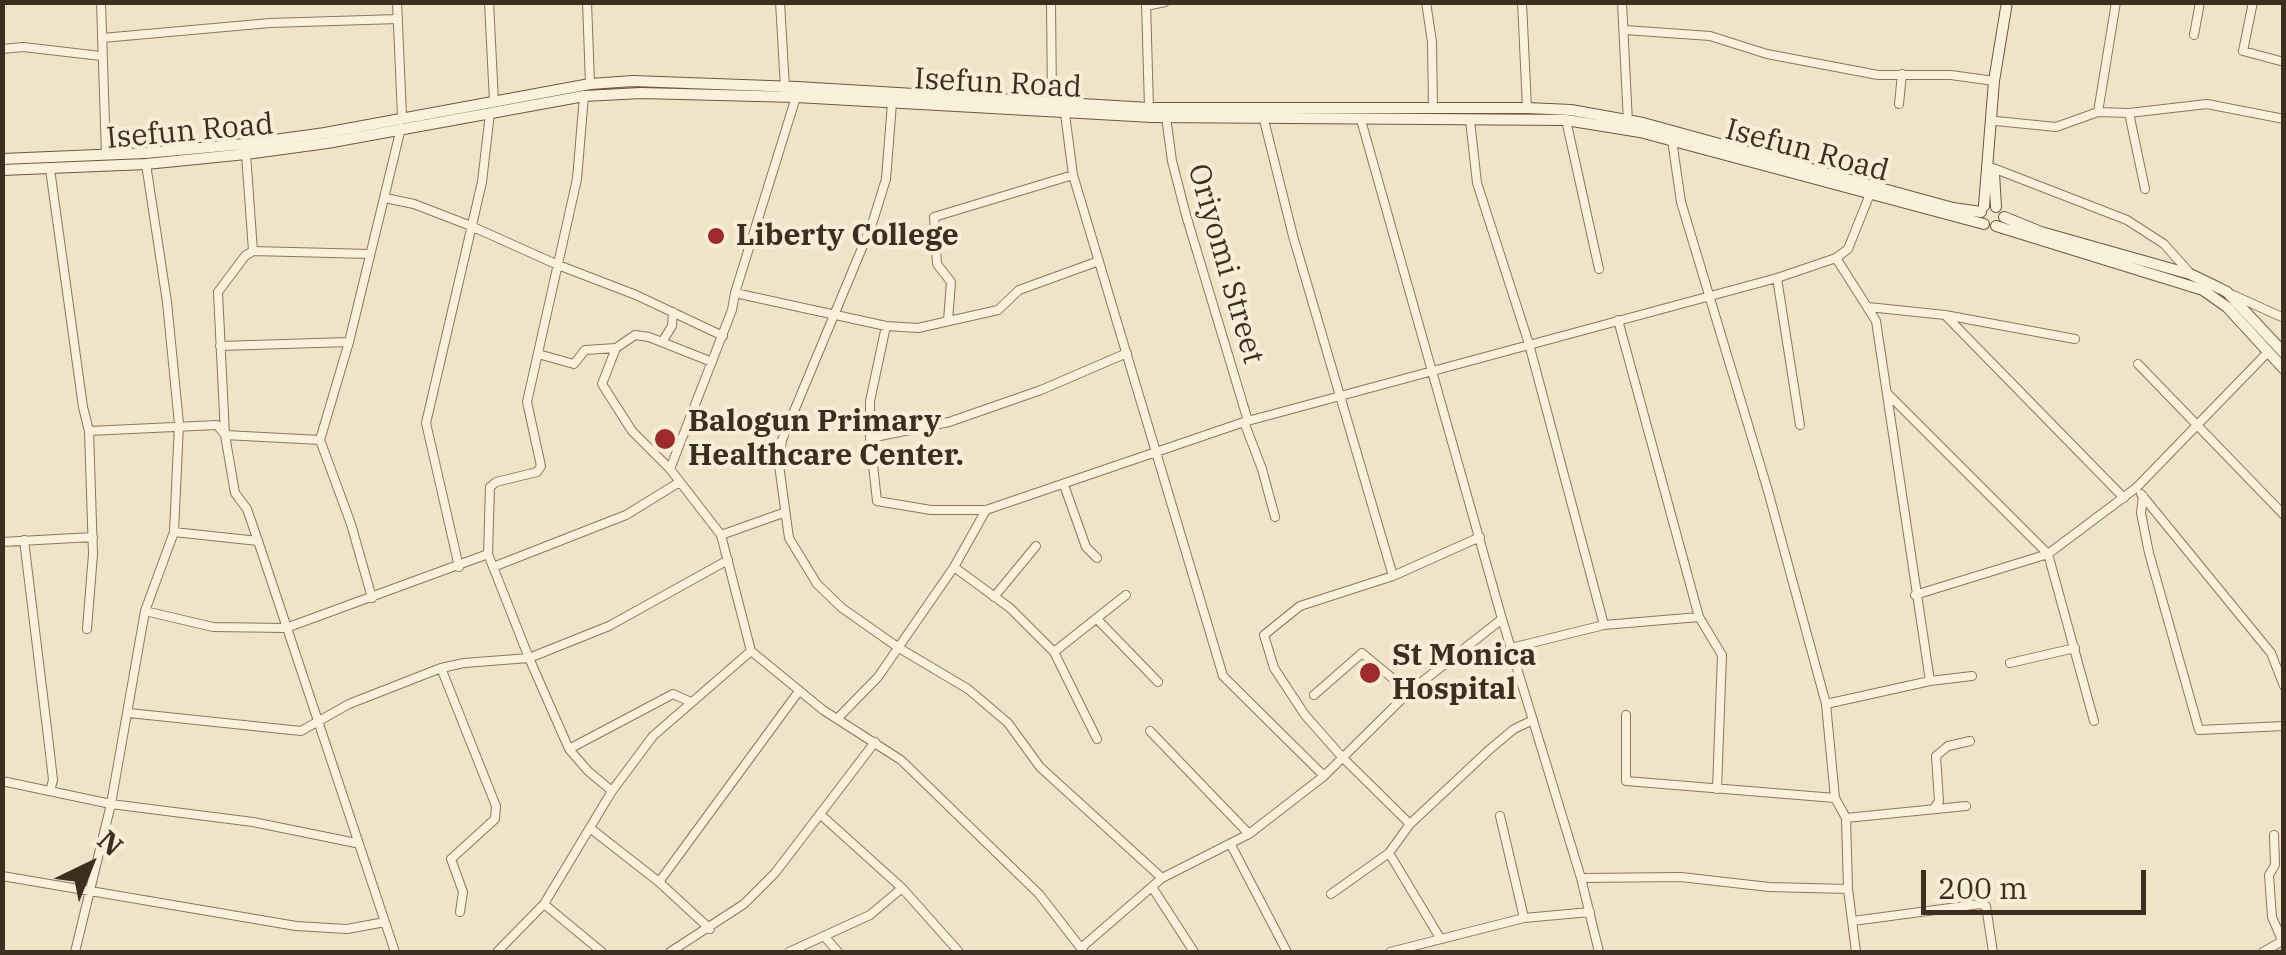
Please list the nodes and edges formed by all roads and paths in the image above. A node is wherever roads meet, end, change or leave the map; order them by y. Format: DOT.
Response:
graph roads {
  1 [pos="100,2"];
  2 [pos="397,2"];
  3 [pos="488,2"];
  4 [pos="588,2"];
  5 [pos="780,2"];
  6 [pos="1051,2"];
  7 [pos="1165,2"];
  8 [pos="1426,2"];
  9 [pos="1522,2"];
  10 [pos="1622,2"];
  11 [pos="2010,2"];
  12 [pos="2116,2"];
  13 [pos="2200,2"];
  14 [pos="2253,2"];
  15 [pos="1146,4"];
  16 [pos="398,18"];
  17 [pos="1624,30"];
  18 [pos="2194,35"];
  19 [pos="102,38"];
  20 [pos="2,49"];
  21 [pos="102,56"];
  22 [pos="2284,62"];
  23 [pos="1902,74"];
  24 [pos="1994,81"];
  25 [pos="590,84"];
  26 [pos="789,94"];
  27 [pos="584,96"];
  28 [pos="1052,102"];
  29 [pos="892,103"];
  30 [pos="1900,104"];
  31 [pos="492,108"];
  32 [pos="1149,108"];
  33 [pos="1432,108"];
  34 [pos="1527,108"];
  35 [pos="2098,112"];
  36 [pos="2129,113"];
  37 [pos="1066,114"];
  38 [pos="1166,117"];
  39 [pos="2284,119"];
  40 [pos="1264,120"];
  41 [pos="1361,120"];
  42 [pos="1470,120"];
  43 [pos="1566,120"];
  44 [pos="1996,121"];
  45 [pos="402,122"];
  46 [pos="1627,125"];
  47 [pos="1672,140"];
  48 [pos="106,154"];
  49 [pos="246,154"];
  50 [pos="2,160"];
  51 [pos="146,164"];
  52 [pos="1993,168"];
  53 [pos="50,169"];
  54 [pos="2,170"];
  55 [pos="1073,176"];
  56 [pos="2145,188"];
  57 [pos="1870,194"];
  58 [pos="385,198"];
  59 [pos="1987,208"];
  60 [pos="2004,217"];
  61 [pos="1990,225"];
  62 [pos="471,226"];
  63 [pos="253,251"];
  64 [pos="370,254"];
  65 [pos="1836,258"];
  66 [pos="1098,260"];
  67 [pos="558,265"];
  68 [pos="1599,269"];
  69 [pos="2190,274"];
  70 [pos="1776,278"];
  71 [pos="2226,292"];
  72 [pos="735,293"];
  73 [pos="1708,295"];
  74 [pos="1868,308"];
  75 [pos="673,312"];
  76 [pos="832,315"];
  77 [pos="1945,316"];
  78 [pos="2284,318"];
  79 [pos="1618,320"];
  80 [pos="948,321"];
  81 [pos="886,326"];
  82 [pos="723,336"];
  83 [pos="2075,339"];
  84 [pos="349,342"];
  85 [pos="662,342"];
  86 [pos="1529,344"];
  87 [pos="220,346"];
  88 [pos="616,348"];
  89 [pos="2268,352"];
  90 [pos="1127,353"];
  91 [pos="538,354"];
  92 [pos="2284,354"];
  93 [pos="712,362"];
  94 [pos="2138,364"];
  95 [pos="2284,368"];
  96 [pos="1433,370"];
  97 [pos="1887,393"];
  98 [pos="1341,396"];
  99 [pos="1246,422"];
  100 [pos="180,424"];
  101 [pos="1800,424"];
  102 [pos="2199,424"];
  103 [pos="89,431"];
  104 [pos="225,435"];
  105 [pos="870,438"];
  106 [pos="320,440"];
  107 [pos="1158,453"];
  108 [pos="670,469"];
  109 [pos="678,483"];
  110 [pos="1064,485"];
  111 [pos="2139,492"];
  112 [pos="2124,498"];
  113 [pos="986,510"];
  114 [pos="784,513"];
  115 [pos="2284,515"];
  116 [pos="1275,517"];
  117 [pos="174,532"];
  118 [pos="721,535"];
  119 [pos="93,537"];
  120 [pos="1480,537"];
  121 [pos="24,540"];
  122 [pos="258,541"];
  123 [pos="2,542"];
  124 [pos="1036,546"];
  125 [pos="488,554"];
  126 [pos="2048,554"];
  127 [pos="1097,558"];
  128 [pos="728,560"];
  129 [pos="459,567"];
  130 [pos="493,567"];
  131 [pos="954,567"];
  132 [pos="1393,576"];
  133 [pos="1126,595"];
  134 [pos="1915,595"];
  135 [pos="994,596"];
  136 [pos="372,598"];
  137 [pos="145,612"];
  138 [pos="1699,617"];
  139 [pos="1502,618"];
  140 [pos="1098,620"];
  141 [pos="1604,625"];
  142 [pos="286,628"];
  143 [pos="87,629"];
  144 [pos="899,648"];
  145 [pos="1511,648"];
  146 [pos="2074,648"];
  147 [pos="751,651"];
  148 [pos="1054,652"];
  149 [pos="529,658"];
  150 [pos="2010,663"];
  151 [pos="441,668"];
  152 [pos="1972,676"];
  153 [pos="1930,681"];
  154 [pos="1158,682"];
  155 [pos="2284,686"];
  156 [pos="798,691"];
  157 [pos="1409,692"];
  158 [pos="1314,695"];
  159 [pos="691,702"];
  160 [pos="1826,704"];
  161 [pos="130,713"];
  162 [pos="1626,715"];
  163 [pos="837,719"];
  164 [pos="1533,720"];
  165 [pos="2094,721"];
  166 [pos="320,723"];
  167 [pos="2284,726"];
  168 [pos="1150,731"];
  169 [pos="1097,739"];
  170 [pos="1970,741"];
  171 [pos="875,742"];
  172 [pos="570,749"];
  173 [pos="1342,757"];
  174 [pos="1324,776"];
  175 [pos="2,781"];
  176 [pos="1717,790"];
  177 [pos="50,791"];
  178 [pos="612,791"];
  179 [pos="1836,798"];
  180 [pos="112,804"];
  181 [pos="1966,806"];
  182 [pos="1935,808"];
  183 [pos="821,815"];
  184 [pos="1500,816"];
  185 [pos="1846,818"];
  186 [pos="1410,824"];
  187 [pos="590,828"];
  188 [pos="1248,834"];
  189 [pos="2274,835"];
  190 [pos="356,843"];
  191 [pos="1231,845"];
  192 [pos="1389,854"];
  193 [pos="2,876"];
  194 [pos="1162,878"];
  195 [pos="1581,878"];
  196 [pos="659,882"];
  197 [pos="1152,886"];
  198 [pos="902,888"];
  199 [pos="1848,889"];
  200 [pos="92,891"];
  201 [pos="1331,894"];
  202 [pos="544,904"];
  203 [pos="460,912"];
  204 [pos="1590,912"];
  205 [pos="1524,918"];
  206 [pos="1853,921"];
  207 [pos="385,922"];
  208 [pos="710,928"];
  209 [pos="824,936"];
  210 [pos="1440,938"];
  211 [pos="2283,940"];
  212 [pos="1082,950"];
  213 [pos="74,952"];
  214 [pos="395,952"];
  215 [pos="496,952"];
  216 [pos="602,952"];
  217 [pos="670,952"];
  218 [pos="789,952"];
  219 [pos="838,952"];
  220 [pos="959,952"];
  221 [pos="1194,952"];
  222 [pos="1287,952"];
  223 [pos="1390,952"];
  224 [pos="1599,952"];
  225 [pos="1856,952"];
  226 [pos="1993,952"];
  227 [pos="2263,952"];
  1 -- 19 [label="street"];
  2 -- 16 [label="street"];
  3 -- 31 [label="street"];
  4 -- 25 [label="street"];
  5 -- 26 [label="street"];
  6 -- 28 [label="street"];
  7 -- 15 [label="street"];
  8 -- 33 [label="street"];
  9 -- 34 [label="street"];
  10 -- 17 [label="street"];
  11 -- 24 [label="street"];
  11 -- 44 [label="street"];
  12 -- 35 [label="street"];
  13 -- 18 [label="street"];
  14 -- 22 [label="street"];
  15 -- 32 [label="street"];
  16 -- 19 [label="street"];
  16 -- 45 [label="street"];
  17 -- 23 [label="street"];
  17 -- 46 [label="street"];
  19 -- 21 [label="street"];
  20 -- 21 [label="street"];
  21 -- 48 [label="street"];
  23 -- 24 [label="street"];
  23 -- 30 [label="street"];
  24 -- 59 [label="street"];
  25 -- 26 [label="street, Isefun Road"];
  25 -- 31 [label="street, Isefun Road"];
  26 -- 27 [label="street, Isefun Road"];
  26 -- 28 [label="street, Isefun Road"];
  26 -- 29 [label="street, Isefun Road"];
  26 -- 72 [label="street"];
  27 -- 31 [label="street, Isefun Road"];
  27 -- 67 [label="street"];
  28 -- 32 [label="street, Isefun Road"];
  29 -- 37 [label="street, Isefun Road"];
  29 -- 76 [label="street"];
  31 -- 45 [label="street, Isefun Road"];
  31 -- 62 [label="street"];
  32 -- 33 [label="street, Isefun Road"];
  33 -- 34 [label="street, Isefun Road"];
  34 -- 46 [label="street, Isefun Road"];
  35 -- 36 [label="street"];
  35 -- 44 [label="street"];
  36 -- 39 [label="street"];
  36 -- 56 [label="street"];
  37 -- 38 [label="street, Isefun Road"];
  37 -- 55 [label="street"];
  38 -- 40 [label="street, Isefun Road"];
  38 -- 99 [label="street, Oriyomi Street"];
  40 -- 41 [label="street, Isefun Road"];
  40 -- 98 [label="street"];
  41 -- 42 [label="street, Isefun Road"];
  41 -- 96 [label="street"];
  42 -- 43 [label="street, Isefun Road"];
  42 -- 86 [label="street"];
  43 -- 46 [label="street, Isefun Road"];
  43 -- 68 [label="street"];
  44 -- 52 [label="street"];
  45 -- 48 [label="street, Isefun Road"];
  45 -- 49 [label="street, Isefun Road"];
  45 -- 58 [label="street"];
  46 -- 47 [label="street, Isefun Road"];
  46 -- 59 [label="street, Isefun Road"];
  47 -- 57 [label="street, Isefun Road"];
  47 -- 73 [label="street"];
  48 -- 50 [label="street, Isefun Road"];
  49 -- 51 [label="street, Isefun Road"];
  49 -- 63 [label="street"];
  51 -- 53 [label="street, Isefun Road"];
  51 -- 100 [label="street"];
  52 -- 59 [label="street"];
  52 -- 69 [label="street"];
  53 -- 54 [label="street, Isefun Road"];
  53 -- 103 [label="street"];
  55 -- 66 [label="street"];
  55 -- 80 [label="street"];
  57 -- 61 [label="street, Isefun Road"];
  57 -- 65 [label="street"];
  58 -- 62 [label="street"];
  58 -- 64 [label="street"];
  59 -- 60 [label="street"];
  59 -- 61 [label="street"];
  60 -- 61 [label="street"];
  60 -- 69 [label="street"];
  61 -- 89 [label="street, Isefun Road"];
  62 -- 67 [label="street"];
  62 -- 129 [label="street"];
  63 -- 64 [label="street"];
  63 -- 87 [label="street"];
  64 -- 84 [label="street"];
  65 -- 70 [label="street"];
  65 -- 74 [label="street"];
  66 -- 80 [label="street"];
  66 -- 90 [label="street"];
  67 -- 75 [label="street"];
  67 -- 91 [label="street"];
  69 -- 71 [label="street"];
  70 -- 73 [label="street"];
  70 -- 101 [label="street"];
  71 -- 78 [label="street"];
  71 -- 92 [label="street"];
  72 -- 76 [label="street"];
  72 -- 82 [label="street"];
  73 -- 79 [label="street"];
  73 -- 160 [label="street"];
  74 -- 77 [label="street"];
  74 -- 97 [label="street"];
  75 -- 82 [label="street"];
  75 -- 85 [label="street"];
  76 -- 81 [label="street"];
  76 -- 114 [label="street"];
  77 -- 83 [label="street"];
  77 -- 112 [label="street"];
  79 -- 86 [label="street"];
  79 -- 138 [label="street"];
  80 -- 81 [label="street"];
  81 -- 105 [label="street"];
  82 -- 93 [label="street"];
  84 -- 87 [label="street"];
  84 -- 106 [label="street"];
  85 -- 88 [label="street"];
  85 -- 93 [label="street"];
  86 -- 96 [label="street"];
  86 -- 141 [label="street"];
  87 -- 104 [label="street"];
  88 -- 91 [label="street"];
  88 -- 108 [label="street"];
  89 -- 95 [label="street, Isefun Road"];
  89 -- 102 [label="street"];
  90 -- 105 [label="street"];
  90 -- 107 [label="street"];
  91 -- 125 [label="street"];
  93 -- 108 [label="street"];
  94 -- 102 [label="street"];
  96 -- 98 [label="street"];
  96 -- 120 [label="street"];
  97 -- 126 [label="street"];
  97 -- 134 [label="street"];
  98 -- 99 [label="street"];
  98 -- 132 [label="street"];
  99 -- 107 [label="street"];
  99 -- 116 [label="street, Oriyomi Street"];
  100 -- 103 [label="street"];
  100 -- 104 [label="street"];
  100 -- 117 [label="street"];
  102 -- 111 [label="street"];
  102 -- 115 [label="street"];
  103 -- 119 [label="street"];
  104 -- 106 [label="street"];
  104 -- 122 [label="street"];
  105 -- 113 [label="street"];
  106 -- 136 [label="street"];
  107 -- 110 [label="street"];
  107 -- 174 [label="street"];
  108 -- 109 [label="street"];
  109 -- 118 [label="street"];
  109 -- 130 [label="street"];
  110 -- 113 [label="street"];
  110 -- 127 [label="street"];
  111 -- 112 [label="street"];
  111 -- 155 [label="street"];
  111 -- 167 [label="street"];
  112 -- 126 [label="street"];
  113 -- 131 [label="street"];
  114 -- 118 [label="street"];
  114 -- 144 [label="street"];
  117 -- 122 [label="street"];
  117 -- 137 [label="street"];
  118 -- 128 [label="street"];
  119 -- 121 [label="street"];
  119 -- 143 [label="street"];
  120 -- 132 [label="street"];
  120 -- 139 [label="street"];
  121 -- 123 [label="street"];
  121 -- 177 [label="street"];
  122 -- 142 [label="street"];
  124 -- 135 [label="street"];
  125 -- 129 [label="street"];
  125 -- 130 [label="street"];
  126 -- 134 [label="street"];
  126 -- 146 [label="street"];
  128 -- 147 [label="street"];
  128 -- 149 [label="street"];
  129 -- 136 [label="street"];
  130 -- 149 [label="street"];
  131 -- 135 [label="street"];
  131 -- 144 [label="street"];
  132 -- 173 [label="street"];
  133 -- 140 [label="street"];
  134 -- 153 [label="street"];
  135 -- 148 [label="street"];
  136 -- 142 [label="street"];
  137 -- 142 [label="street"];
  137 -- 161 [label="street"];
  138 -- 141 [label="street"];
  138 -- 176 [label="street"];
  139 -- 145 [label="street"];
  139 -- 157 [label="street"];
  140 -- 148 [label="street"];
  140 -- 154 [label="street"];
  141 -- 145 [label="street"];
  142 -- 166 [label="street"];
  144 -- 163 [label="street"];
  144 -- 194 [label="street"];
  145 -- 164 [label="street"];
  146 -- 150 [label="street"];
  146 -- 165 [label="street"];
  147 -- 156 [label="street"];
  147 -- 159 [label="street"];
  148 -- 169 [label="street"];
  149 -- 151 [label="street"];
  149 -- 172 [label="street"];
  151 -- 166 [label="street"];
  151 -- 203 [label="street"];
  152 -- 153 [label="street"];
  153 -- 160 [label="street"];
  156 -- 163 [label="street"];
  156 -- 196 [label="street"];
  157 -- 158 [label="street"];
  157 -- 173 [label="street"];
  159 -- 172 [label="street"];
  159 -- 178 [label="street"];
  160 -- 179 [label="street"];
  161 -- 166 [label="street"];
  161 -- 180 [label="street"];
  162 -- 176 [label="street"];
  163 -- 171 [label="street"];
  164 -- 186 [label="street"];
  164 -- 195 [label="street"];
  166 -- 190 [label="street"];
  168 -- 188 [label="street"];
  170 -- 182 [label="street"];
  171 -- 183 [label="street"];
  171 -- 212 [label="street"];
  172 -- 178 [label="street"];
  173 -- 174 [label="street"];
  173 -- 186 [label="street"];
  174 -- 188 [label="street"];
  175 -- 177 [label="street"];
  176 -- 179 [label="street"];
  177 -- 180 [label="street"];
  178 -- 187 [label="street"];
  179 -- 185 [label="street"];
  180 -- 190 [label="street"];
  180 -- 200 [label="street"];
  181 -- 182 [label="street"];
  182 -- 185 [label="street"];
  183 -- 198 [label="street"];
  183 -- 208 [label="street"];
  184 -- 205 [label="street"];
  185 -- 199 [label="street"];
  186 -- 192 [label="street"];
  187 -- 196 [label="street"];
  187 -- 202 [label="street"];
  188 -- 191 [label="street"];
  189 -- 211 [label="street"];
  190 -- 207 [label="street"];
  191 -- 194 [label="street"];
  191 -- 222 [label="street"];
  192 -- 201 [label="street"];
  192 -- 210 [label="street"];
  193 -- 200 [label="street"];
  194 -- 197 [label="street"];
  195 -- 199 [label="street"];
  195 -- 204 [label="street"];
  196 -- 208 [label="street"];
  197 -- 212 [label="street"];
  197 -- 221 [label="street"];
  198 -- 209 [label="street"];
  198 -- 220 [label="street"];
  199 -- 206 [label="street"];
  200 -- 207 [label="street"];
  200 -- 213 [label="street"];
  202 -- 215 [label="street"];
  202 -- 216 [label="street"];
  204 -- 205 [label="street"];
  204 -- 224 [label="street"];
  205 -- 210 [label="street"];
  206 -- 225 [label="street"];
  206 -- 226 [label="street"];
  207 -- 214 [label="street"];
  208 -- 217 [label="street"];
  209 -- 218 [label="street"];
  209 -- 219 [label="street"];
  210 -- 223 [label="street"];
  211 -- 227 [label="street"];
}
